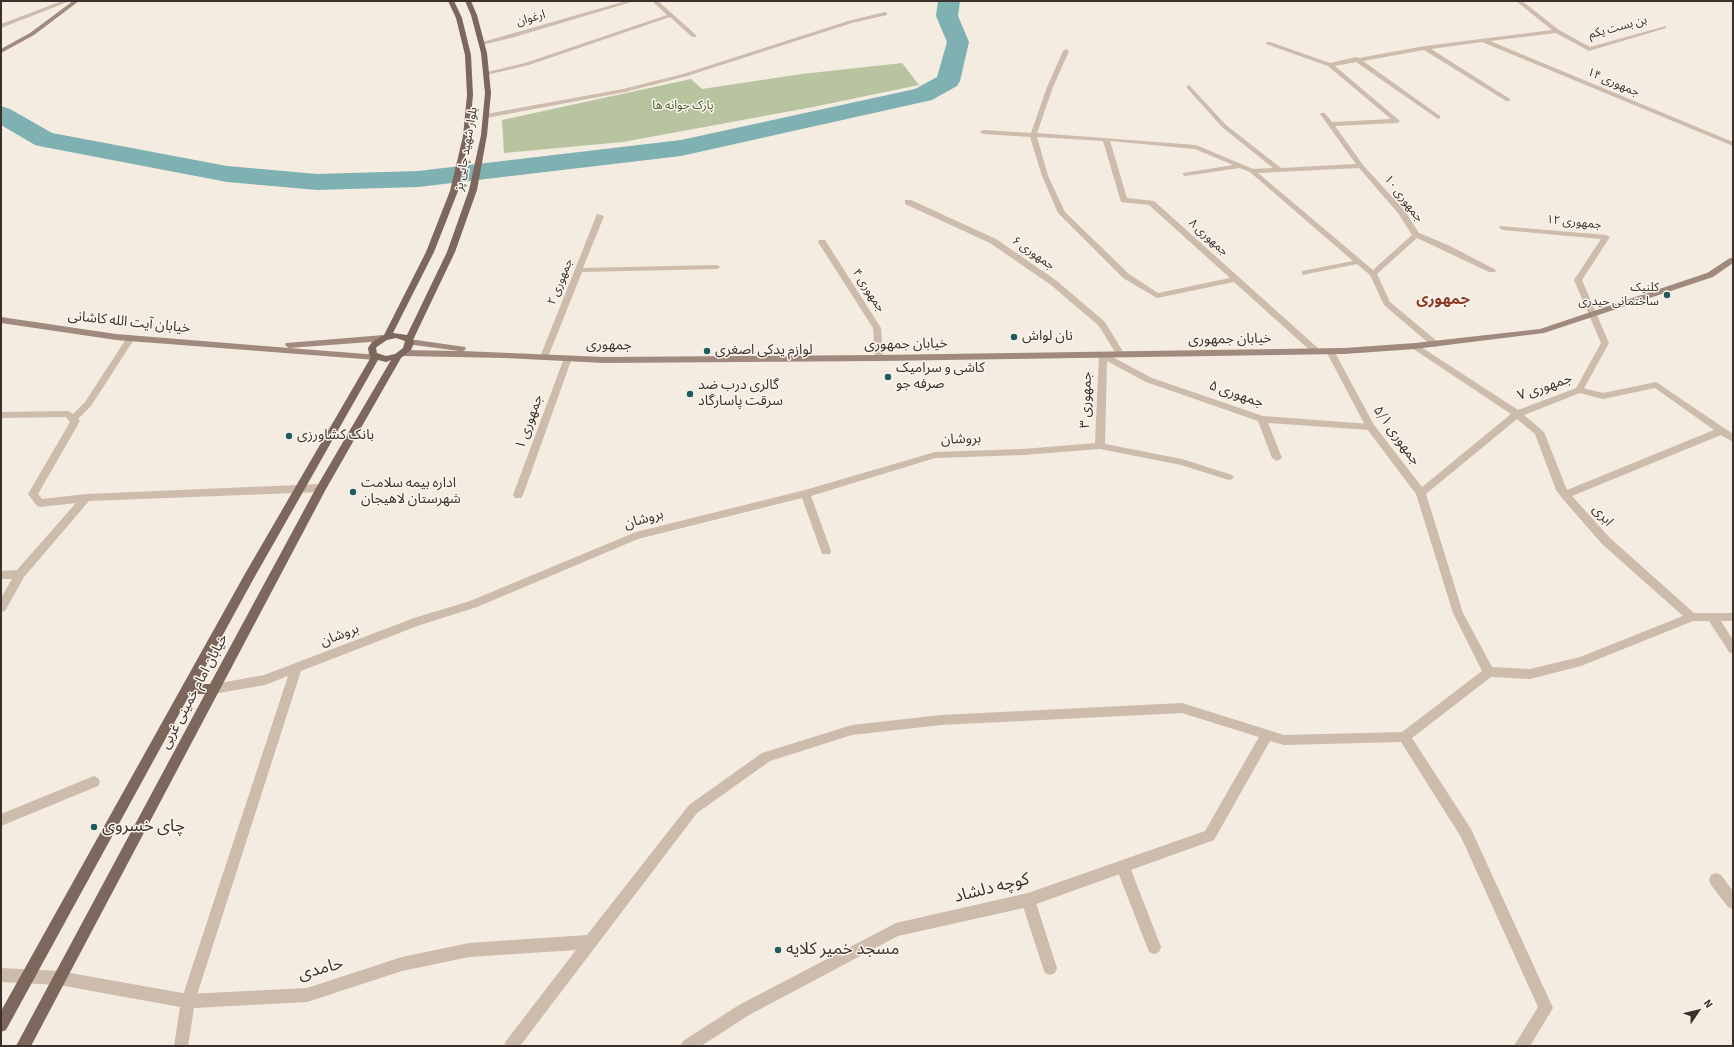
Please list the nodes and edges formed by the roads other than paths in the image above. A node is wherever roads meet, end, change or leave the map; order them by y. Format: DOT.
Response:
graph roads {
  1 [pos="67,1"];
  2 [pos="76,1"];
  3 [pos="450,1"];
  4 [pos="468,1"];
  5 [pos="632,1"];
  6 [pos="654,1"];
  7 [pos="1519,1"];
  8 [pos="885,14"];
  9 [pos="57,15"];
  10 [pos="671,15"];
  11 [pos="1,26"];
  12 [pos="1664,27"];
  13 [pos="1557,30"];
  14 [pos="694,36"];
  15 [pos="1484,41"];
  16 [pos="482,43"];
  17 [pos="1268,43"];
  18 [pos="1426,48"];
  19 [pos="1,51"];
  20 [pos="1066,51"];
  21 [pos="1,57"];
  22 [pos="1356,59"];
  23 [pos="1330,65"];
  24 [pos="486,73"];
  25 [pos="1189,87"];
  26 [pos="1508,100"];
  27 [pos="1323,114"];
  28 [pos="486,116"];
  29 [pos="1438,117"];
  30 [pos="1330,124"];
  31 [pos="983,132"];
  32 [pos="1033,135"];
  33 [pos="1106,138"];
  34 [pos="1733,144"];
  35 [pos="1241,166"];
  36 [pos="1361,166"];
  37 [pos="1280,170"];
  38 [pos="1252,171"];
  39 [pos="1185,174"];
  40 [pos="908,202"];
  41 [pos="600,216"];
  42 [pos="1503,228"];
  43 [pos="1416,235"];
  44 [pos="822,242"];
  45 [pos="1733,260"];
  46 [pos="1358,262"];
  47 [pos="717,267"];
  48 [pos="578,270"];
  49 [pos="1492,270"];
  50 [pos="1305,273"];
  51 [pos="1373,274"];
  52 [pos="1235,278"];
  53 [pos="1592,314"];
  54 [pos="1,320"];
  55 [pos="130,338"];
  56 [pos="386,338"];
  57 [pos="409,341"];
  58 [pos="1435,344"];
  59 [pos="1415,346"];
  60 [pos="255,348"];
  61 [pos="1330,351"];
  62 [pos="1317,352"];
  63 [pos="400,355"];
  64 [pos="505,355"];
  65 [pos="1103,355"];
  66 [pos="1122,355"];
  67 [pos="376,357"];
  68 [pos="544,357"];
  69 [pos="568,358"];
  70 [pos="879,358"];
  71 [pos="712,359"];
  72 [pos="1579,390"];
  73 [pos="1518,414"];
  74 [pos="1,415"];
  75 [pos="73,419"];
  76 [pos="1262,419"];
  77 [pos="1370,427"];
  78 [pos="1722,431"];
  79 [pos="1733,438"];
  80 [pos="1100,446"];
  81 [pos="1277,458"];
  82 [pos="1230,477"];
  83 [pos="300,487"];
  84 [pos="322,488"];
  85 [pos="1421,493"];
  86 [pos="805,494"];
  87 [pos="518,495"];
  88 [pos="1565,495"];
  89 [pos="86,498"];
  90 [pos="826,552"];
  91 [pos="20,574"];
  92 [pos="1,575"];
  93 [pos="1,608"];
  94 [pos="1692,616"];
  95 [pos="1711,616"];
  96 [pos="1733,616"];
  97 [pos="1733,650"];
  98 [pos="296,668"];
  99 [pos="1489,672"];
  100 [pos="187,689"];
  101 [pos="214,689"];
  102 [pos="1267,734"];
  103 [pos="1404,736"];
  104 [pos="94,782"];
  105 [pos="1,820"];
  106 [pos="1123,866"];
  107 [pos="1716,880"];
  108 [pos="1028,900"];
  109 [pos="1733,902"];
  110 [pos="591,942"];
  111 [pos="1154,947"];
  112 [pos="1050,968"];
  113 [pos="1,975"];
  114 [pos="28,977"];
  115 [pos="59,978"];
  116 [pos="188,1001"];
  117 [pos="1,1025"];
  118 [pos="23,1046"];
  119 [pos="181,1046"];
  120 [pos="511,1046"];
  121 [pos="688,1046"];
  122 [pos="1521,1046"];
  1 -- 11 [label="street"];
  2 -- 9 [label="main road"];
  3 -- 56 [label="main road, بلوار شهید چایی پز"];
  4 -- 16 [label="main road, بلوار شهید چایی پز"];
  5 -- 16 [label="street, ارغوان"];
  6 -- 10 [label="street"];
  7 -- 13 [label="street, بن بست یکم"];
  8 -- 28 [label="street"];
  9 -- 19 [label="main road"];
  9 -- 21 [label="main road"];
  10 -- 14 [label="street"];
  10 -- 24 [label="street"];
  12 -- 13 [label="street, بن بست یکم"];
  13 -- 15 [label="street"];
  15 -- 18 [label="street"];
  15 -- 34 [label="street, جمهوری ۱۴"];
  16 -- 24 [label="main road, بلوار شهید چایی پز"];
  17 -- 23 [label="street"];
  18 -- 22 [label="street"];
  18 -- 26 [label="street"];
  20 -- 32 [label="street"];
  22 -- 23 [label="street"];
  22 -- 29 [label="street"];
  23 -- 30 [label="street"];
  24 -- 28 [label="main road, بلوار شهید چایی پز"];
  25 -- 37 [label="street"];
  27 -- 30 [label="street, جمهوری ۱۰"];
  28 -- 57 [label="main road, بلوار شهید چایی پز"];
  30 -- 36 [label="street, جمهوری ۱۰"];
  31 -- 32 [label="street"];
  32 -- 33 [label="street"];
  32 -- 52 [label="street"];
  33 -- 35 [label="street"];
  33 -- 52 [label="street, جمهوری ۸"];
  35 -- 38 [label="street"];
  35 -- 39 [label="street"];
  36 -- 37 [label="street"];
  36 -- 43 [label="street, جمهوری ۱۰"];
  37 -- 38 [label="street"];
  38 -- 46 [label="street"];
  40 -- 66 [label="street, جمهوری ۶"];
  41 -- 48 [label="street, جمهوری ۲"];
  42 -- 53 [label="street, جمهوری ۱۲"];
  43 -- 49 [label="street"];
  43 -- 51 [label="street, جمهوری ۱۰"];
  44 -- 70 [label="street, جمهوری ۴"];
  45 -- 53 [label="main road, خیابان جمهوری"];
  46 -- 50 [label="street"];
  46 -- 51 [label="street"];
  47 -- 48 [label="street"];
  48 -- 68 [label="street, جمهوری ۲"];
  51 -- 58 [label="street"];
  52 -- 62 [label="street, جمهوری ۸"];
  53 -- 58 [label="main road, خیابان جمهوری"];
  53 -- 72 [label="street"];
  54 -- 55 [label="main road, خیابان آیت الله کاشانی"];
  55 -- 60 [label="main road, خیابان آیت الله کاشانی"];
  55 -- 75 [label="street"];
  56 -- 57 [label="main road"];
  56 -- 60 [label="main road, خیابان آیت الله کاشانی"];
  56 -- 67 [label="main road, بلوار شهید چایی پز"];
  57 -- 63 [label="main road, بلوار شهید چایی پز"];
  57 -- 64 [label="main road, جمهوری"];
  58 -- 59 [label="main road, خیابان جمهوری"];
  59 -- 61 [label="main road, خیابان جمهوری"];
  59 -- 73 [label="street, جمهوری ۷"];
  60 -- 67 [label="main road, خیابان آیت الله کاشانی"];
  61 -- 62 [label="main road, خیابان جمهوری"];
  61 -- 77 [label="street, جمهوری ۵/۱"];
  62 -- 66 [label="main road, خیابان جمهوری"];
  63 -- 64 [label="main road, جمهوری"];
  63 -- 67 [label="main road"];
  63 -- 84 [label="main road, خیابان امام خمینی غربی"];
  64 -- 68 [label="main road, جمهوری"];
  65 -- 66 [label="main road, خیابان جمهوری"];
  65 -- 70 [label="main road, خیابان جمهوری"];
  65 -- 76 [label="street, جمهوری ۵"];
  65 -- 80 [label="street, جمهوری ۳"];
  67 -- 83 [label="main road, خیابان امام خمینی غربی"];
  68 -- 69 [label="main road, جمهوری"];
  69 -- 71 [label="main road, جمهوری"];
  69 -- 87 [label="street, جمهوری ۱"];
  70 -- 71 [label="main road, خیابان جمهوری"];
  72 -- 73 [label="street, جمهوری ۷"];
  72 -- 78 [label="street, جمهوری ۷"];
  73 -- 85 [label="street"];
  73 -- 88 [label="street, ابری"];
  74 -- 75 [label="street"];
  75 -- 89 [label="street"];
  76 -- 77 [label="street, جمهوری ۵"];
  76 -- 81 [label="street"];
  77 -- 85 [label="street, جمهوری ۵/۱"];
  78 -- 79 [label="street, جمهوری ۷"];
  78 -- 88 [label="street"];
  80 -- 82 [label="street, بروشان"];
  80 -- 86 [label="street, بروشان"];
  83 -- 84 [label="street"];
  83 -- 89 [label="street"];
  83 -- 100 [label="main road, خیابان امام خمینی غربی"];
  84 -- 101 [label="main road, خیابان امام خمینی غربی"];
  85 -- 99 [label="street"];
  86 -- 90 [label="street"];
  86 -- 98 [label="street, بروشان"];
  88 -- 94 [label="street, ابری"];
  89 -- 91 [label="street"];
  91 -- 92 [label="street"];
  91 -- 93 [label="street"];
  94 -- 95 [label="street"];
  94 -- 99 [label="street"];
  95 -- 96 [label="street"];
  95 -- 97 [label="street"];
  98 -- 101 [label="street, بروشان"];
  98 -- 116 [label="street"];
  99 -- 103 [label="street"];
  100 -- 101 [label="main road"];
  100 -- 114 [label="main road, خیابان امام خمینی غربی"];
  101 -- 115 [label="main road, خیابان امام خمینی غربی"];
  102 -- 103 [label="street"];
  102 -- 106 [label="street, کوچه دلشاد"];
  102 -- 110 [label="street"];
  103 -- 122 [label="street"];
  104 -- 105 [label="street"];
  106 -- 108 [label="street, کوچه دلشاد"];
  106 -- 111 [label="street"];
  107 -- 109 [label="street"];
  108 -- 112 [label="street"];
  108 -- 121 [label="street, کوچه دلشاد"];
  110 -- 116 [label="street, حامدی"];
  110 -- 120 [label="street"];
  113 -- 114 [label="street, حامدی"];
  114 -- 115 [label="street, حامدی"];
  114 -- 117 [label="main road, خیابان امام خمینی غربی"];
  115 -- 116 [label="street, حامدی"];
  115 -- 118 [label="main road, خیابان امام خمینی غربی"];
  116 -- 119 [label="street"];
}
